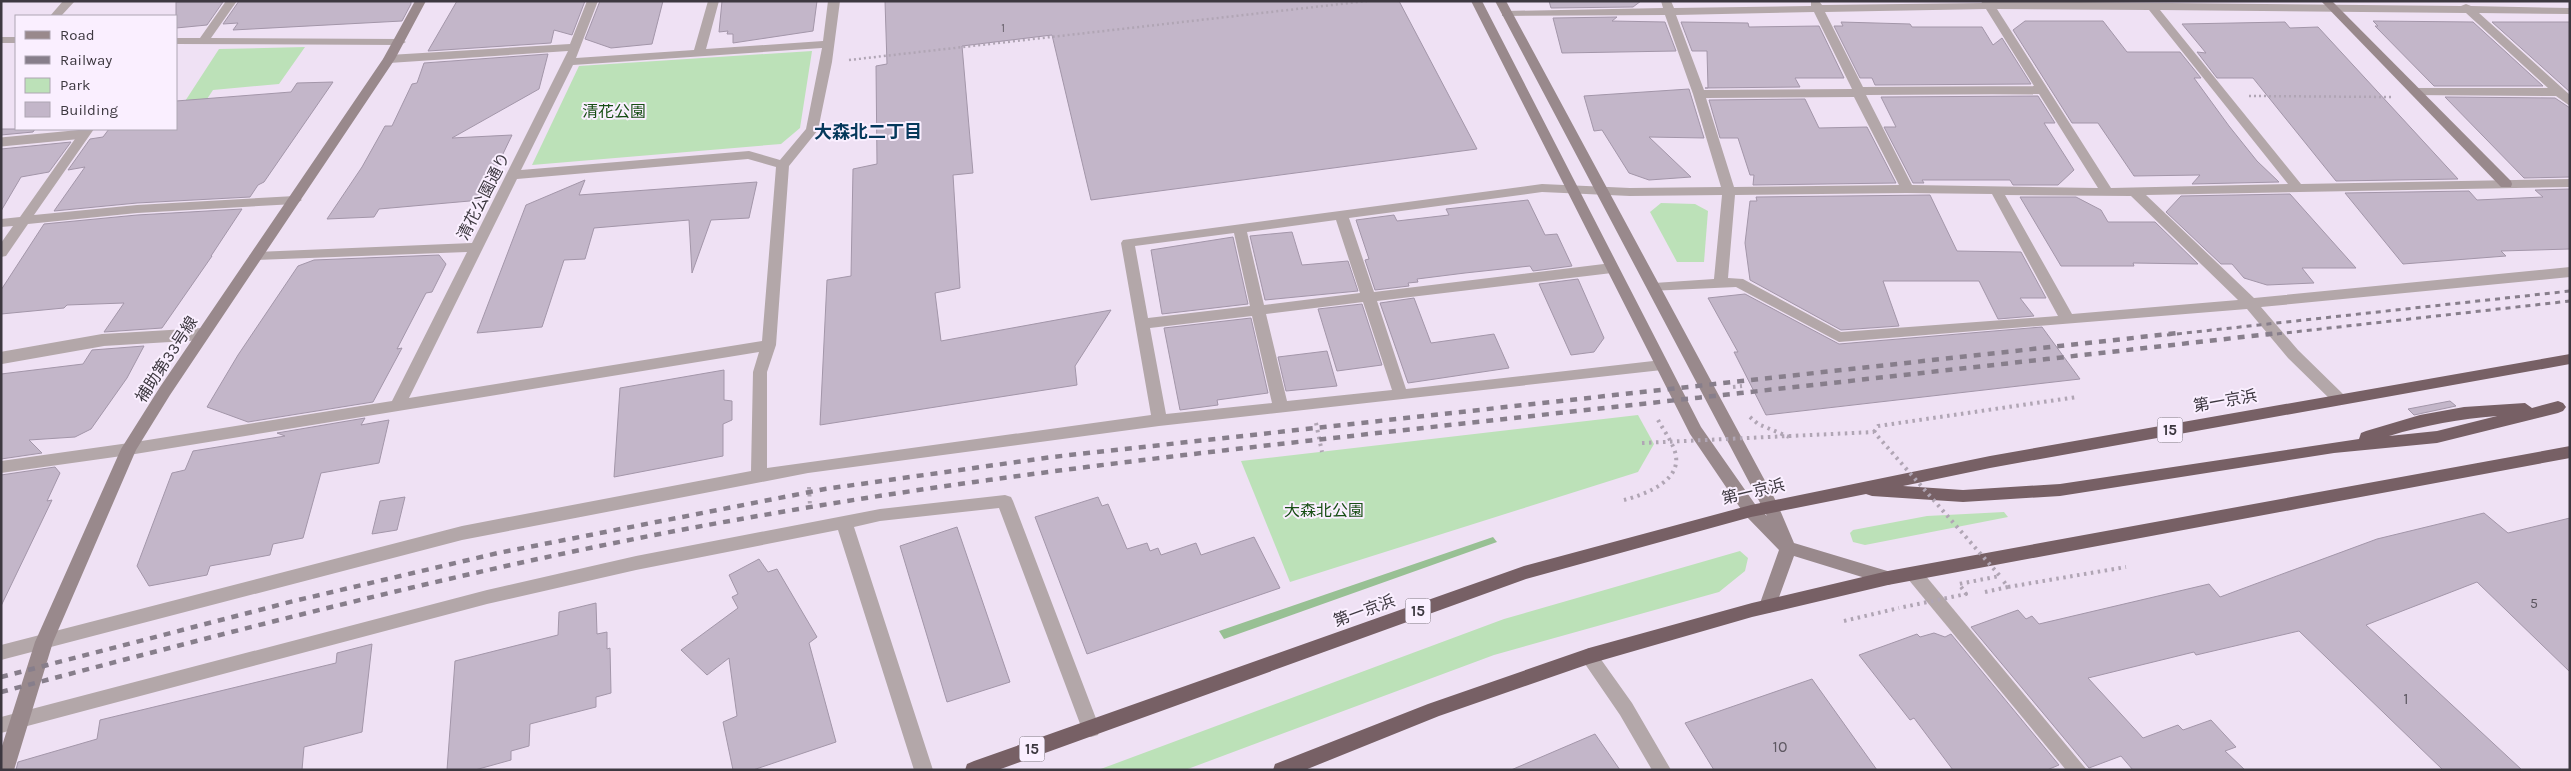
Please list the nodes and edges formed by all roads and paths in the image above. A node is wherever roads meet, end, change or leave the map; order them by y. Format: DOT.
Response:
graph roads {
  1 [pos="70,1"];
  2 [pos="232,1"];
  3 [pos="421,1"];
  4 [pos="593,1"];
  5 [pos="714,1"];
  6 [pos="834,1"];
  7 [pos="1367,1"];
  8 [pos="1476,1"];
  9 [pos="1500,1"];
  10 [pos="2460,1"];
  11 [pos="1988,4"];
  12 [pos="2158,4"];
  13 [pos="2329,4"];
  14 [pos="1816,5"];
  15 [pos="1667,6"];
  16 [pos="2469,10"];
  17 [pos="2570,11"];
  18 [pos="1506,14"];
  19 [pos="56,15"];
  20 [pos="1,40"];
  21 [pos="15,40"];
  22 [pos="178,41"];
  23 [pos="203,41"];
  24 [pos="400,42"];
  25 [pos="828,44"];
  26 [pos="576,47"];
  27 [pos="699,53"];
  28 [pos="389,59"];
  29 [pos="569,62"];
  30 [pos="826,62"];
  31 [pos="2042,90"];
  32 [pos="1859,91"];
  33 [pos="2558,92"];
  34 [pos="1699,94"];
  35 [pos="2418,95"];
  36 [pos="2224,96"];
  37 [pos="2570,102"];
  38 [pos="86,131"];
  39 [pos="1,142"];
  40 [pos="783,165"];
  41 [pos="514,175"];
  42 [pos="2570,182"];
  43 [pos="2506,184"];
  44 [pos="1907,189"];
  45 [pos="2298,189"];
  46 [pos="1572,190"];
  47 [pos="1997,191"];
  48 [pos="1602,192"];
  49 [pos="1729,192"];
  50 [pos="2107,192"];
  51 [pos="2135,192"];
  52 [pos="294,200"];
  53 [pos="1341,214"];
  54 [pos="23,219"];
  55 [pos="1,223"];
  56 [pos="1239,228"];
  57 [pos="476,247"];
  58 [pos="1,254"];
  59 [pos="256,256"];
  60 [pos="1612,268"];
  61 [pos="2570,272"];
  62 [pos="1721,282"];
  63 [pos="1654,288"];
  64 [pos="1369,299"];
  65 [pos="2250,303"];
  66 [pos="1258,311"];
  67 [pos="2068,320"];
  68 [pos="1141,324"];
  69 [pos="203,334"];
  70 [pos="769,345"];
  71 [pos="1,358"];
  72 [pos="2570,360"];
  73 [pos="1662,365"];
  74 [pos="1742,386"];
  75 [pos="1731,387"];
  76 [pos="1401,396"];
  77 [pos="2077,397"];
  78 [pos="2339,398"];
  79 [pos="398,404"];
  80 [pos="1312,405"];
  81 [pos="2564,406"];
  82 [pos="1281,408"];
  83 [pos="1748,414"];
  84 [pos="1657,418"];
  85 [pos="1158,420"];
  86 [pos="1874,432"];
  87 [pos="1789,437"];
  88 [pos="1669,442"];
  89 [pos="1642,443"];
  90 [pos="129,448"];
  91 [pos="1322,452"];
  92 [pos="2570,452"];
  93 [pos="808,466"];
  94 [pos="1,467"];
  95 [pos="759,476"];
  96 [pos="1850,489"];
  97 [pos="1624,500"];
  98 [pos="1771,507"];
  99 [pos="1751,511"];
  100 [pos="844,522"];
  101 [pos="811,528"];
  102 [pos="1788,548"];
  103 [pos="2126,567"];
  104 [pos="1914,574"];
  105 [pos="2000,576"];
  106 [pos="1888,578"];
  107 [pos="2008,587"];
  108 [pos="1985,592"];
  109 [pos="1768,606"];
  110 [pos="1844,621"];
  111 [pos="44,642"];
  112 [pos="1,652"];
  113 [pos="1589,656"];
  114 [pos="10,723"];
  115 [pos="1091,729"];
  116 [pos="4,770"];
  117 [pos="924,770"];
  118 [pos="974,770"];
  119 [pos="1282,770"];
  120 [pos="1662,770"];
  121 [pos="2078,770"];
  1 -- 19 [label="street"];
  2 -- 23 [label="street"];
  3 -- 24 [label="street, 補助第33号線"];
  4 -- 26 [label="street, 清花公園通り"];
  5 -- 27 [label="street"];
  6 -- 25 [label="street"];
  7 -- 30 [label="path"];
  8 -- 46 [label="street"];
  9 -- 18 [label="street"];
  10 -- 16 [label="street"];
  11 -- 12 [label="street"];
  11 -- 14 [label="street"];
  11 -- 31 [label="street"];
  12 -- 13 [label="street"];
  12 -- 36 [label="street"];
  13 -- 16 [label="street"];
  13 -- 35 [label="street"];
  14 -- 15 [label="street"];
  14 -- 32 [label="street"];
  15 -- 18 [label="street"];
  15 -- 34 [label="street"];
  16 -- 17 [label="street"];
  16 -- 33 [label="street"];
  18 -- 48 [label="street"];
  20 -- 21 [label="street"];
  22 -- 23 [label="street"];
  23 -- 24 [label="street"];
  24 -- 28 [label="street, 補助第33号線"];
  25 -- 27 [label="street"];
  25 -- 30 [label="street"];
  26 -- 28 [label="street"];
  26 -- 29 [label="street, 清花公園通り"];
  27 -- 29 [label="street"];
  28 -- 52 [label="street, 補助第33号線"];
  29 -- 41 [label="street, 清花公園通り"];
  30 -- 40 [label="street"];
  31 -- 32 [label="street"];
  31 -- 50 [label="street"];
  32 -- 34 [label="street"];
  32 -- 44 [label="street"];
  33 -- 35 [label="street"];
  33 -- 37 [label="street"];
  34 -- 49 [label="street"];
  35 -- 36 [label="path"];
  35 -- 43 [label="street"];
  36 -- 45 [label="street"];
  38 -- 39 [label="lane"];
  38 -- 54 [label="street"];
  40 -- 41 [label="street"];
  40 -- 70 [label="street"];
  41 -- 57 [label="street, 清花公園通り"];
  42 -- 43 [label="street"];
  43 -- 45 [label="street"];
  44 -- 47 [label="street"];
  44 -- 49 [label="street"];
  45 -- 51 [label="street"];
  46 -- 48 [label="street"];
  46 -- 53 [label="street"];
  46 -- 60 [label="street"];
  47 -- 50 [label="street"];
  47 -- 67 [label="street"];
  48 -- 49 [label="street"];
  48 -- 63 [label="street"];
  49 -- 62 [label="street"];
  50 -- 51 [label="street"];
  51 -- 65 [label="street"];
  52 -- 54 [label="street"];
  52 -- 59 [label="street, 補助第33号線"];
  53 -- 56 [label="street"];
  53 -- 64 [label="street"];
  54 -- 55 [label="street"];
  54 -- 58 [label="street"];
  56 -- 66 [label="street"];
  56 -- 68 [label="street"];
  57 -- 59 [label="street"];
  57 -- 79 [label="street, 清花公園通り"];
  59 -- 69 [label="street, 補助第33号線"];
  60 -- 64 [label="street"];
  60 -- 73 [label="street"];
  61 -- 65 [label="street"];
  62 -- 63 [label="street"];
  62 -- 67 [label="street"];
  63 -- 98 [label="street"];
  64 -- 66 [label="street"];
  64 -- 76 [label="street"];
  65 -- 67 [label="street"];
  65 -- 78 [label="street"];
  66 -- 68 [label="street"];
  66 -- 82 [label="street"];
  68 -- 85 [label="street"];
  69 -- 71 [label="lane"];
  69 -- 90 [label="street, 補助第33号線"];
  70 -- 79 [label="street"];
  70 -- 95 [label="street"];
  72 -- 78 [label="highway, 第一京浜 / 15"];
  73 -- 76 [label="street"];
  73 -- 99 [label="street"];
  74 -- 75 [label="path"];
  76 -- 80 [label="street"];
  77 -- 86 [label="path"];
  78 -- 96 [label="highway, 第一京浜 / 15"];
  79 -- 90 [label="street"];
  80 -- 82 [label="street"];
  80 -- 91 [label="path"];
  81 -- 96 [label="highway"];
  82 -- 85 [label="street"];
  83 -- 87 [label="path"];
  84 -- 88 [label="path"];
  85 -- 93 [label="street"];
  86 -- 87 [label="path, bridge"];
  86 -- 105 [label="path, bridge"];
  87 -- 88 [label="path, bridge"];
  88 -- 89 [label="path, bridge"];
  88 -- 97 [label="path"];
  90 -- 94 [label="street"];
  90 -- 111 [label="street, 補助第33号線"];
  92 -- 104 [label="highway"];
  93 -- 95 [label="street"];
  93 -- 101 [label="path"];
  95 -- 111 [label="street"];
  96 -- 98 [label="highway, 第一京浜 / 15"];
  98 -- 99 [label="highway, 第一京浜 / 15"];
  98 -- 102 [label="street"];
  99 -- 102 [label="street"];
  99 -- 115 [label="highway, 第一京浜 / 15"];
  100 -- 101 [label="street"];
  100 -- 115 [label="street"];
  100 -- 117 [label="street"];
  101 -- 114 [label="street"];
  102 -- 106 [label="street"];
  102 -- 109 [label="street"];
  103 -- 107 [label="path"];
  104 -- 106 [label="highway"];
  104 -- 121 [label="street"];
  105 -- 107 [label="path"];
  105 -- 110 [label="path, bridge"];
  106 -- 109 [label="highway"];
  107 -- 108 [label="path"];
  109 -- 113 [label="highway"];
  111 -- 112 [label="street"];
  111 -- 114 [label="street, 補助第33号線"];
  113 -- 119 [label="highway"];
  113 -- 120 [label="street"];
  114 -- 116 [label="street, 補助第33号線"];
  115 -- 118 [label="highway, 第一京浜 / 15"];
}
